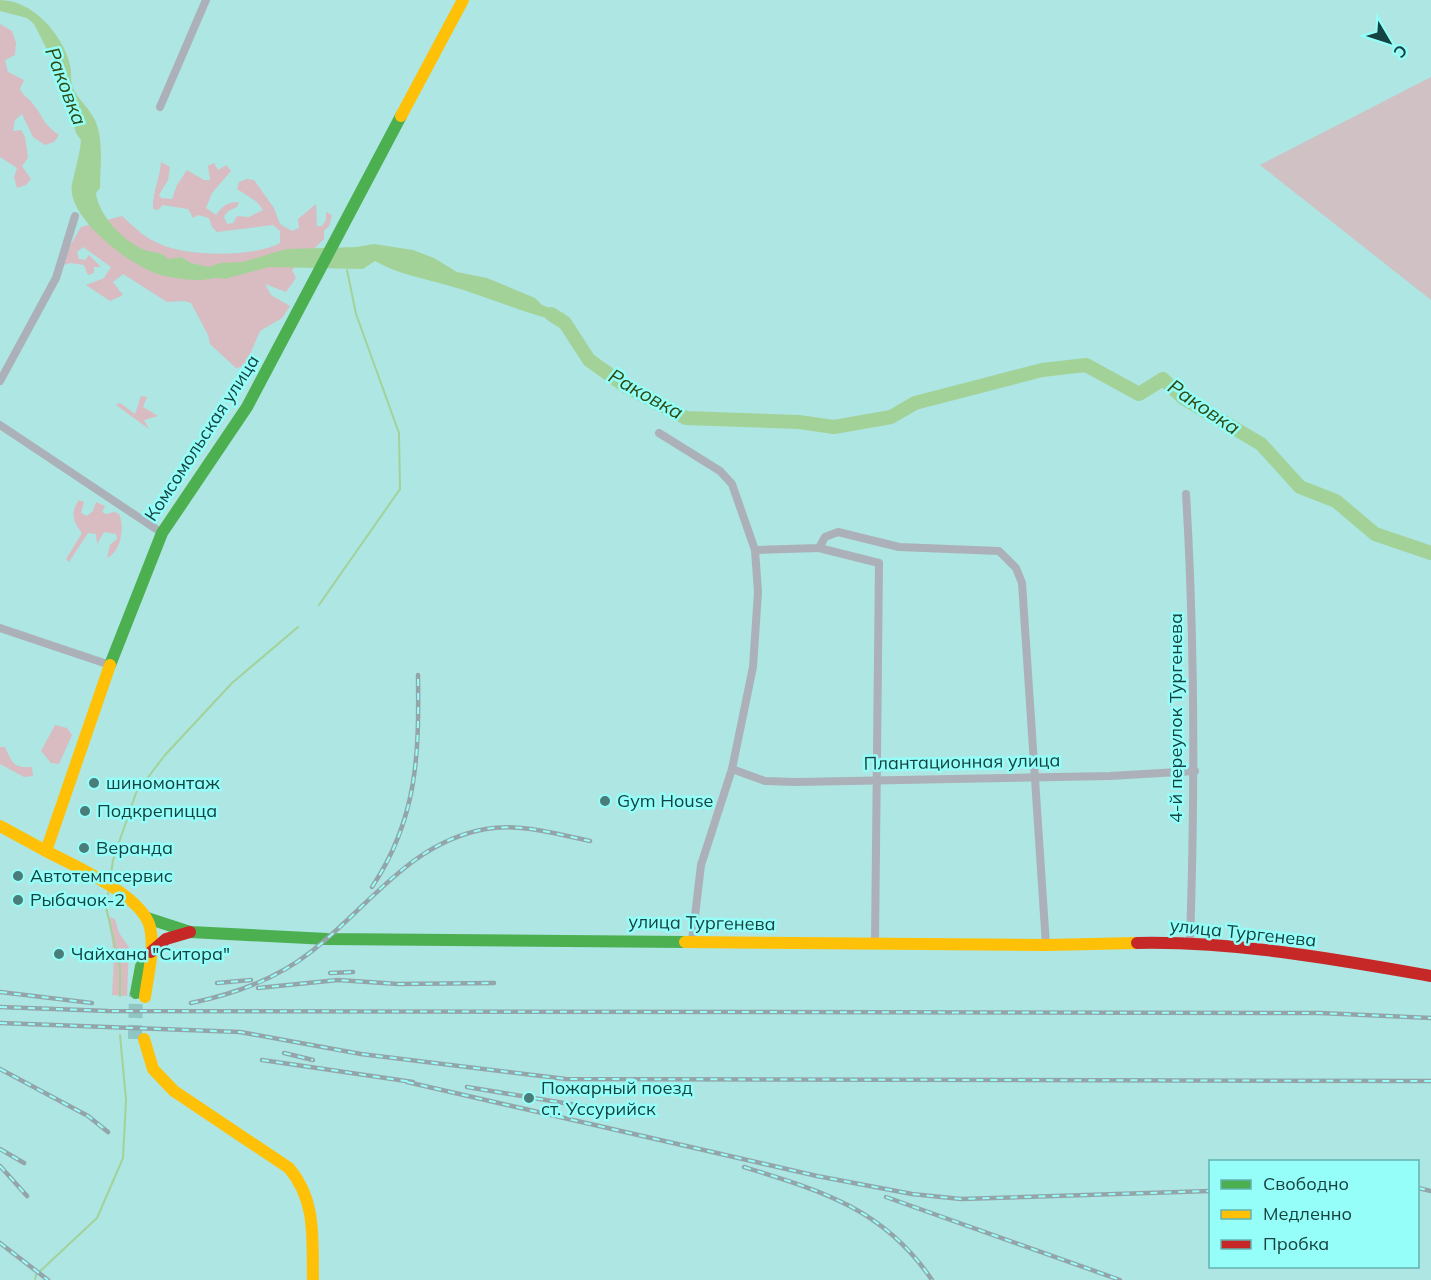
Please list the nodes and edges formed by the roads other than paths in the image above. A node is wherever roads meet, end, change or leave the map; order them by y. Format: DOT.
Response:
graph roads {
  1 [pos="206,0"];
  2 [pos="463,0"];
  3 [pos="160,107"];
  4 [pos="75,216"];
  5 [pos="0,381"];
  6 [pos="0,425"];
  7 [pos="659,433"];
  8 [pos="1186,494"];
  9 [pos="162,533"];
  10 [pos="819,548"];
  11 [pos="755,550"];
  12 [pos="0,628"];
  13 [pos="110,665"];
  14 [pos="732,769"];
  15 [pos="1195,771"];
  16 [pos="1037,778"];
  17 [pos="874,780"];
  18 [pos="0,826"];
  19 [pos="46,851"];
  20 [pos="147,918"];
  21 [pos="190,932"];
  22 [pos="692,941"];
  23 [pos="1190,942"];
  24 [pos="875,944"];
  25 [pos="1046,945"];
  26 [pos="151,952"];
  27 [pos="1431,976"];
  28 [pos="140,995"];
  29 [pos="139,1039"];
  30 [pos="313,1280"];
  1 -- 3 [label="street"];
  2 -- 9 [label="main road, Комсомольская улица"];
  4 -- 5 [label="street"];
  6 -- 9 [label="street"];
  7 -- 11 [label="street"];
  8 -- 15 [label="street, 4-й переулок Тургенева"];
  9 -- 13 [label="main road, Комсомольская улица"];
  10 -- 11 [label="street"];
  10 -- 16 [label="street"];
  10 -- 17 [label="street"];
  11 -- 14 [label="street"];
  12 -- 13 [label="street"];
  13 -- 19 [label="main road, Комсомольская улица"];
  14 -- 17 [label="street, Плантационная улица"];
  14 -- 22 [label="street"];
  15 -- 16 [label="street, Плантационная улица"];
  15 -- 23 [label="street, 4-й переулок Тургенева"];
  16 -- 17 [label="street, Плантационная улица"];
  16 -- 25 [label="street"];
  17 -- 24 [label="street"];
  18 -- 19 [label="main road"];
  19 -- 20 [label="main road"];
  20 -- 21 [label="main road, улица Тургенева"];
  20 -- 26 [label="main road"];
  21 -- 22 [label="main road, улица Тургенева"];
  21 -- 26 [label="main road"];
  22 -- 24 [label="main road, улица Тургенева"];
  23 -- 25 [label="main road, улица Тургенева"];
  23 -- 27 [label="main road, улица Тургенева"];
  24 -- 25 [label="main road, улица Тургенева"];
  26 -- 28 [label="main road"];
  29 -- 30 [label="main road"];
}
